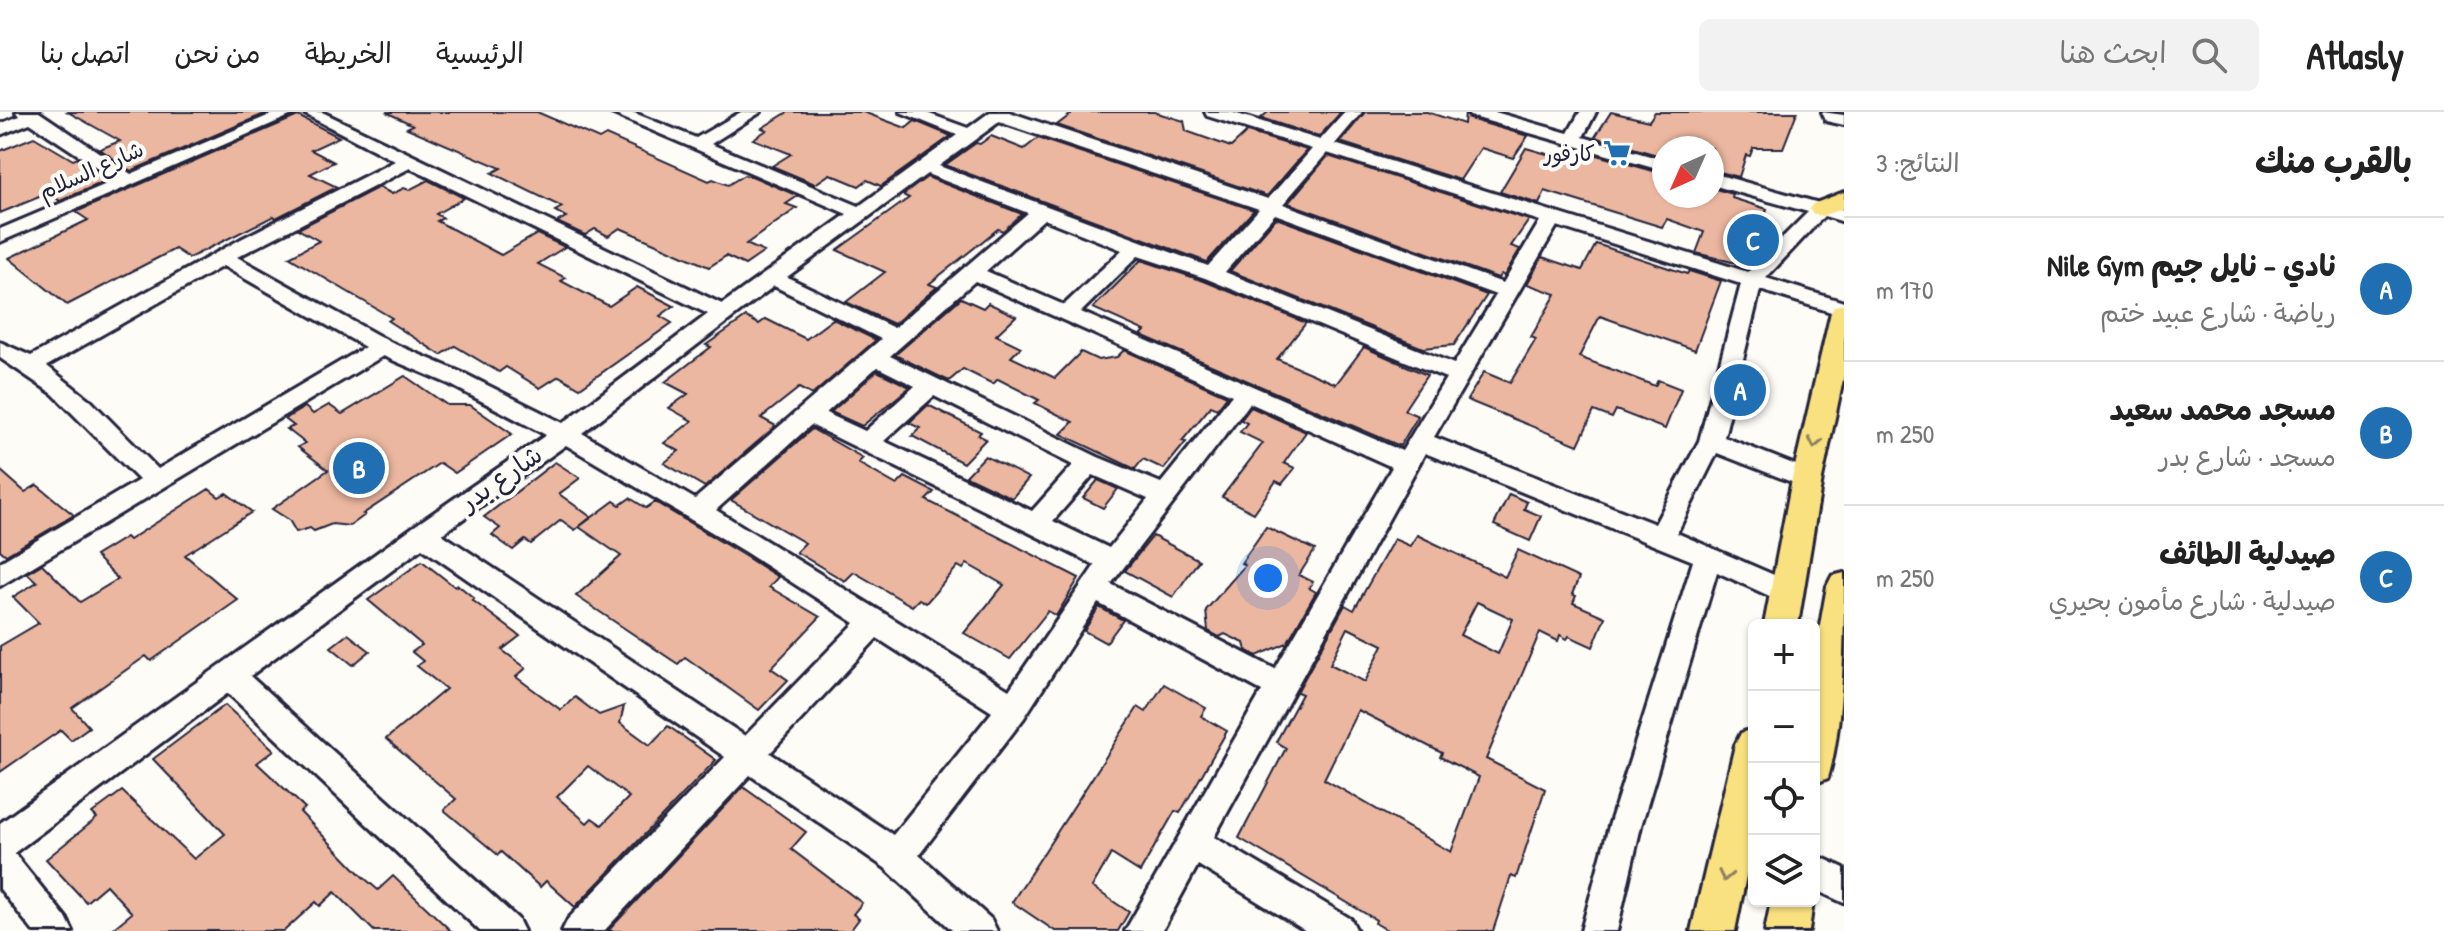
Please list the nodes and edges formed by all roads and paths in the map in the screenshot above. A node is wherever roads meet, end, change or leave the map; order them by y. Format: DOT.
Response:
graph roads {
  1 [pos="291,112"];
  2 [pos="309,112"];
  3 [pos="617,112"];
  4 [pos="753,112"];
  5 [pos="908,112"];
  6 [pos="1213,112"];
  7 [pos="1354,112"];
  8 [pos="1476,112"];
  9 [pos="1588,112"];
  10 [pos="1830,112"];
  11 [pos="29,114"];
  12 [pos="998,114"];
  13 [pos="645,116"];
  14 [pos="1844,120"];
  15 [pos="0,130"];
  16 [pos="970,134"];
  17 [pos="1573,140"];
  18 [pos="699,144"];
  19 [pos="1324,146"];
  20 [pos="409,161"];
  21 [pos="1652,163"];
  22 [pos="926,167"];
  23 [pos="128,180"];
  24 [pos="1724,183"];
  25 [pos="1844,199"];
  26 [pos="1273,207"];
  27 [pos="1819,211"];
  28 [pos="1041,212"];
  29 [pos="863,214"];
  30 [pos="1844,216"];
  31 [pos="1551,219"];
  32 [pos="1844,223"];
  33 [pos="0,236"];
  34 [pos="1135,248"];
  35 [pos="224,258"];
  36 [pos="972,272"];
  37 [pos="1212,274"];
  38 [pos="773,278"];
  39 [pos="1752,280"];
  40 [pos="1507,292"];
  41 [pos="1844,311"];
  42 [pos="723,313"];
  43 [pos="1067,314"];
  44 [pos="896,338"];
  45 [pos="382,347"];
  46 [pos="0,349"];
  47 [pos="875,357"];
  48 [pos="31,366"];
  49 [pos="1460,375"];
  50 [pos="931,385"];
  51 [pos="1246,393"];
  52 [pos="808,414"];
  53 [pos="565,434"];
  54 [pos="1711,441"];
  55 [pos="868,442"];
  56 [pos="1414,452"];
  57 [pos="1089,463"];
  58 [pos="1807,479"];
  59 [pos="155,481"];
  60 [pos="1167,496"];
  61 [pos="698,511"];
  62 [pos="1035,525"];
  63 [pos="422,534"];
  64 [pos="1661,538"];
  65 [pos="1708,556"];
  66 [pos="1112,561"];
  67 [pos="0,575"];
  68 [pos="1844,586"];
  69 [pos="1093,587"];
  70 [pos="1787,593"];
  71 [pos="1782,619"];
  72 [pos="875,621"];
  73 [pos="231,677"];
  74 [pos="1280,686"];
  75 [pos="1013,709"];
  76 [pos="748,754"];
  77 [pos="1750,763"];
  78 [pos="1814,763"];
  79 [pos="0,843"];
  80 [pos="1194,844"];
  81 [pos="897,857"];
  82 [pos="0,862"];
  83 [pos="1820,874"];
  84 [pos="1844,886"];
  85 [pos="1791,907"];
  86 [pos="55,931"];
  87 [pos="506,931"];
  88 [pos="580,931"];
  89 [pos="979,931"];
  90 [pos="1143,931"];
  91 [pos="1339,931"];
  92 [pos="1599,931"];
  93 [pos="1713,931"];
  94 [pos="1787,931"];
  1 -- 23 [label="street, شارع السلام"];
  2 -- 20 [label="street"];
  3 -- 13 [label="street"];
  4 -- 18 [label="street"];
  5 -- 16 [label="street"];
  6 -- 19 [label="street"];
  7 -- 19 [label="street"];
  8 -- 17 [label="street"];
  9 -- 17 [label="street"];
  10 -- 14 [label="street"];
  11 -- 15 [label="street"];
  11 -- 23 [label="street"];
  12 -- 16 [label="street, شارع بدر"];
  12 -- 26 [label="street"];
  13 -- 18 [label="street"];
  16 -- 22 [label="street, شارع بدر"];
  17 -- 21 [label="street"];
  18 -- 29 [label="street"];
  19 -- 26 [label="street"];
  19 -- 31 [label="street"];
  20 -- 35 [label="street"];
  20 -- 42 [label="street"];
  22 -- 28 [label="street"];
  22 -- 29 [label="street, شارع بدر"];
  23 -- 33 [label="street, شارع السلام"];
  24 -- 27 [label="street"];
  25 -- 27 [label="main road"];
  26 -- 37 [label="street"];
  26 -- 40 [label="street"];
  27 -- 30 [label="street"];
  27 -- 32 [label="street"];
  27 -- 39 [label="street"];
  28 -- 34 [label="street"];
  28 -- 36 [label="street"];
  29 -- 38 [label="street, شارع بدر"];
  31 -- 39 [label="street"];
  31 -- 40 [label="street"];
  34 -- 37 [label="street"];
  34 -- 43 [label="street"];
  35 -- 45 [label="street"];
  35 -- 48 [label="street"];
  36 -- 43 [label="street"];
  36 -- 44 [label="street"];
  37 -- 49 [label="street"];
  38 -- 42 [label="street, شارع بدر"];
  38 -- 44 [label="street"];
  39 -- 41 [label="street"];
  39 -- 54 [label="street"];
  40 -- 49 [label="street"];
  41 -- 58 [label="main road, one-way"];
  42 -- 53 [label="street, شارع بدر"];
  43 -- 51 [label="street"];
  44 -- 47 [label="street"];
  45 -- 53 [label="street"];
  45 -- 59 [label="street"];
  46 -- 48 [label="street"];
  47 -- 50 [label="street"];
  47 -- 52 [label="street"];
  48 -- 59 [label="street"];
  49 -- 56 [label="street"];
  50 -- 55 [label="street"];
  50 -- 57 [label="street"];
  51 -- 56 [label="street"];
  51 -- 60 [label="street"];
  52 -- 55 [label="street"];
  52 -- 61 [label="street"];
  53 -- 61 [label="street"];
  53 -- 63 [label="street, شارع بدر"];
  54 -- 58 [label="street"];
  54 -- 64 [label="street"];
  55 -- 62 [label="street"];
  56 -- 64 [label="street"];
  56 -- 74 [label="street"];
  57 -- 60 [label="street"];
  57 -- 62 [label="street"];
  58 -- 70 [label="main road"];
  59 -- 67 [label="street"];
  60 -- 66 [label="street"];
  61 -- 72 [label="street"];
  62 -- 66 [label="street"];
  63 -- 73 [label="street, شارع بدر"];
  63 -- 76 [label="street"];
  64 -- 65 [label="street"];
  65 -- 70 [label="street"];
  65 -- 92 [label="street"];
  66 -- 69 [label="street"];
  68 -- 78 [label="main road"];
  69 -- 74 [label="street"];
  69 -- 75 [label="street"];
  70 -- 71 [label="main road"];
  72 -- 75 [label="street"];
  72 -- 76 [label="street"];
  73 -- 79 [label="street, شارع بدر"];
  73 -- 87 [label="street"];
  74 -- 80 [label="street"];
  75 -- 81 [label="street"];
  76 -- 81 [label="street"];
  76 -- 88 [label="street"];
  77 -- 93 [label="main road, one-way"];
  80 -- 90 [label="street"];
  80 -- 91 [label="street"];
  81 -- 89 [label="street"];
  82 -- 86 [label="street"];
  83 -- 84 [label="street"];
  85 -- 94 [label="main road"];
}
